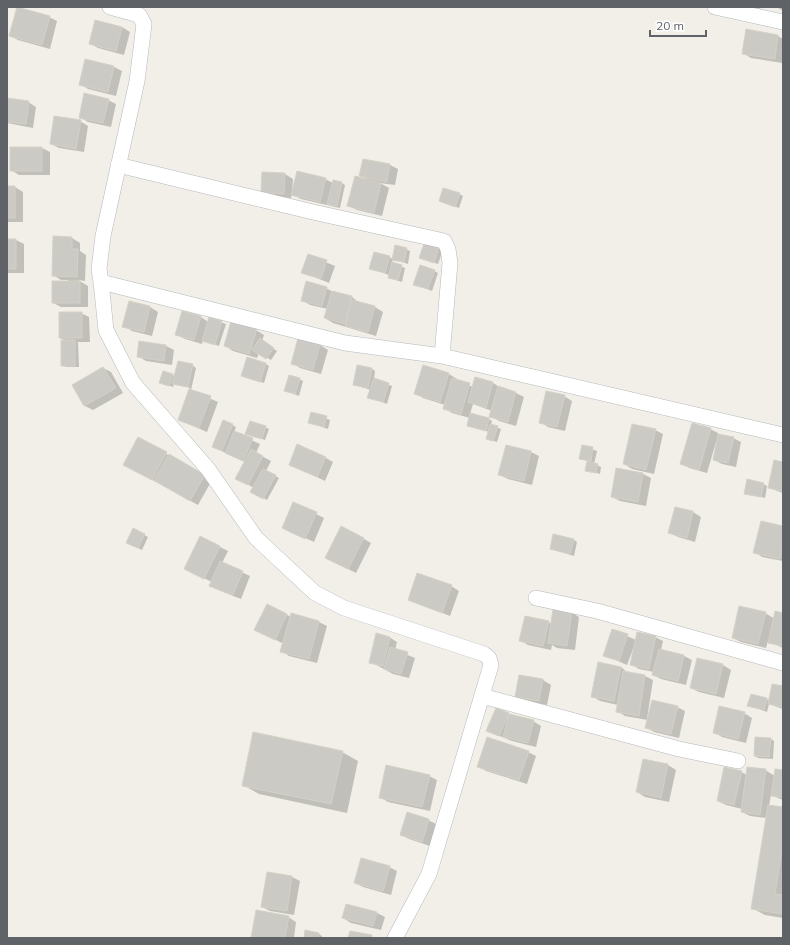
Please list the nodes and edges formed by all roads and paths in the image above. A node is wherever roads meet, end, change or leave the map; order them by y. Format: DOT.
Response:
graph roads {
  1 [pos="110,7"];
  2 [pos="715,7"];
  3 [pos="783,22"];
  4 [pos="118,165"];
  5 [pos="101,282"];
  6 [pos="442,356"];
  7 [pos="783,435"];
  8 [pos="536,598"];
  9 [pos="783,663"];
  10 [pos="482,696"];
  11 [pos="738,761"];
  12 [pos="395,938"];
  1 -- 4 [label="street"];
  2 -- 3 [label="street"];
  4 -- 5 [label="street"];
  4 -- 6 [label="street"];
  5 -- 6 [label="street"];
  5 -- 10 [label="street"];
  6 -- 7 [label="street"];
  8 -- 9 [label="street"];
  10 -- 11 [label="street"];
  10 -- 12 [label="street"];
}
